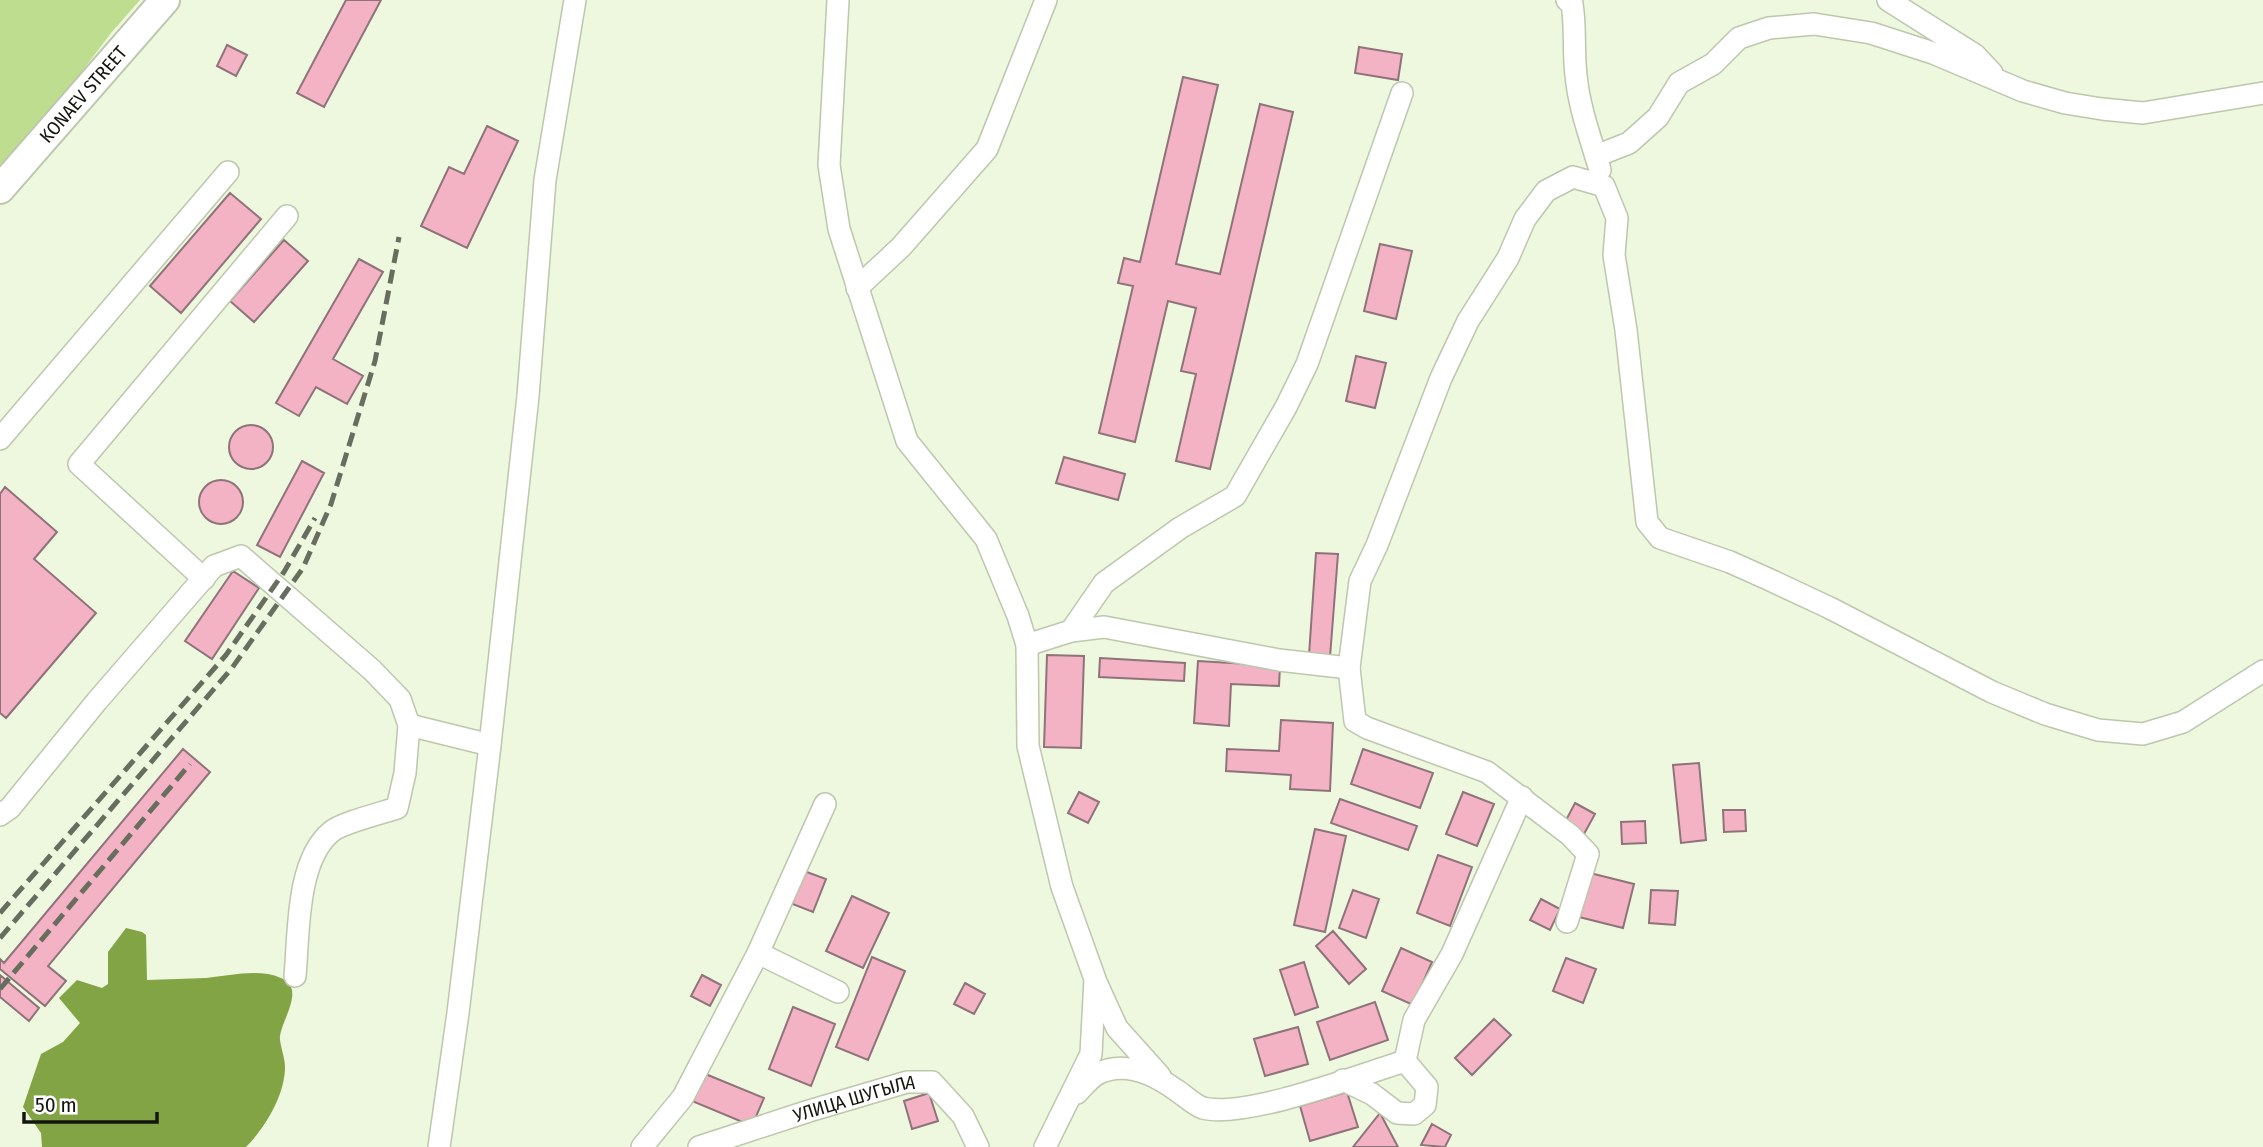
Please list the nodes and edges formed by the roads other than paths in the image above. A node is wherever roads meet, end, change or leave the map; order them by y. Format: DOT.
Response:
graph roads {
  1 [pos="165,0"];
  2 [pos="575,0"];
  3 [pos="838,0"];
  4 [pos="1046,0"];
  5 [pos="1567,0"];
  6 [pos="1888,0"];
  7 [pos="2001,82"];
  8 [pos="1402,93"];
  9 [pos="2263,93"];
  10 [pos="1596,156"];
  11 [pos="228,172"];
  12 [pos="1604,186"];
  13 [pos="0,189"];
  14 [pos="286,216"];
  15 [pos="857,288"];
  16 [pos="0,439"];
  17 [pos="204,579"];
  18 [pos="1071,631"];
  19 [pos="1027,645"];
  20 [pos="1349,668"];
  21 [pos="2263,671"];
  22 [pos="409,725"];
  23 [pos="490,745"];
  24 [pos="1522,797"];
  25 [pos="825,804"];
  26 [pos="0,815"];
  27 [pos="1567,922"];
  28 [pos="758,953"];
  29 [pos="295,976"];
  30 [pos="1095,979"];
  31 [pos="838,992"];
  32 [pos="1405,1060"];
  33 [pos="1163,1080"];
  34 [pos="1343,1080"];
  35 [pos="1071,1099"];
  36 [pos="439,1147"];
  37 [pos="642,1147"];
  38 [pos="699,1147"];
  39 [pos="978,1147"];
  40 [pos="1045,1147"];
  1 -- 13 [label="main road, KONAEV STREET"];
  2 -- 23 [label="street"];
  3 -- 15 [label="street"];
  4 -- 15 [label="street"];
  5 -- 10 [label="street"];
  6 -- 7 [label="street"];
  7 -- 9 [label="street"];
  7 -- 10 [label="street"];
  8 -- 18 [label="street"];
  10 -- 12 [label="street"];
  11 -- 16 [label="street"];
  12 -- 20 [label="street"];
  12 -- 21 [label="street"];
  14 -- 17 [label="street"];
  15 -- 19 [label="street"];
  17 -- 22 [label="street"];
  17 -- 26 [label="street"];
  18 -- 19 [label="street"];
  18 -- 20 [label="street"];
  19 -- 30 [label="street"];
  20 -- 24 [label="street"];
  22 -- 23 [label="street"];
  22 -- 29 [label="street"];
  23 -- 36 [label="street"];
  24 -- 27 [label="street"];
  24 -- 32 [label="street"];
  25 -- 28 [label="street"];
  28 -- 31 [label="street"];
  28 -- 37 [label="street"];
  30 -- 33 [label="street"];
  30 -- 35 [label="street"];
  32 -- 34 [label="street"];
  32 -- 34 [label="street"];
  33 -- 34 [label="street"];
  33 -- 35 [label="street"];
  35 -- 40 [label="street"];
  38 -- 39 [label="street, УЛИЦА ШУГЫЛА"];
}
